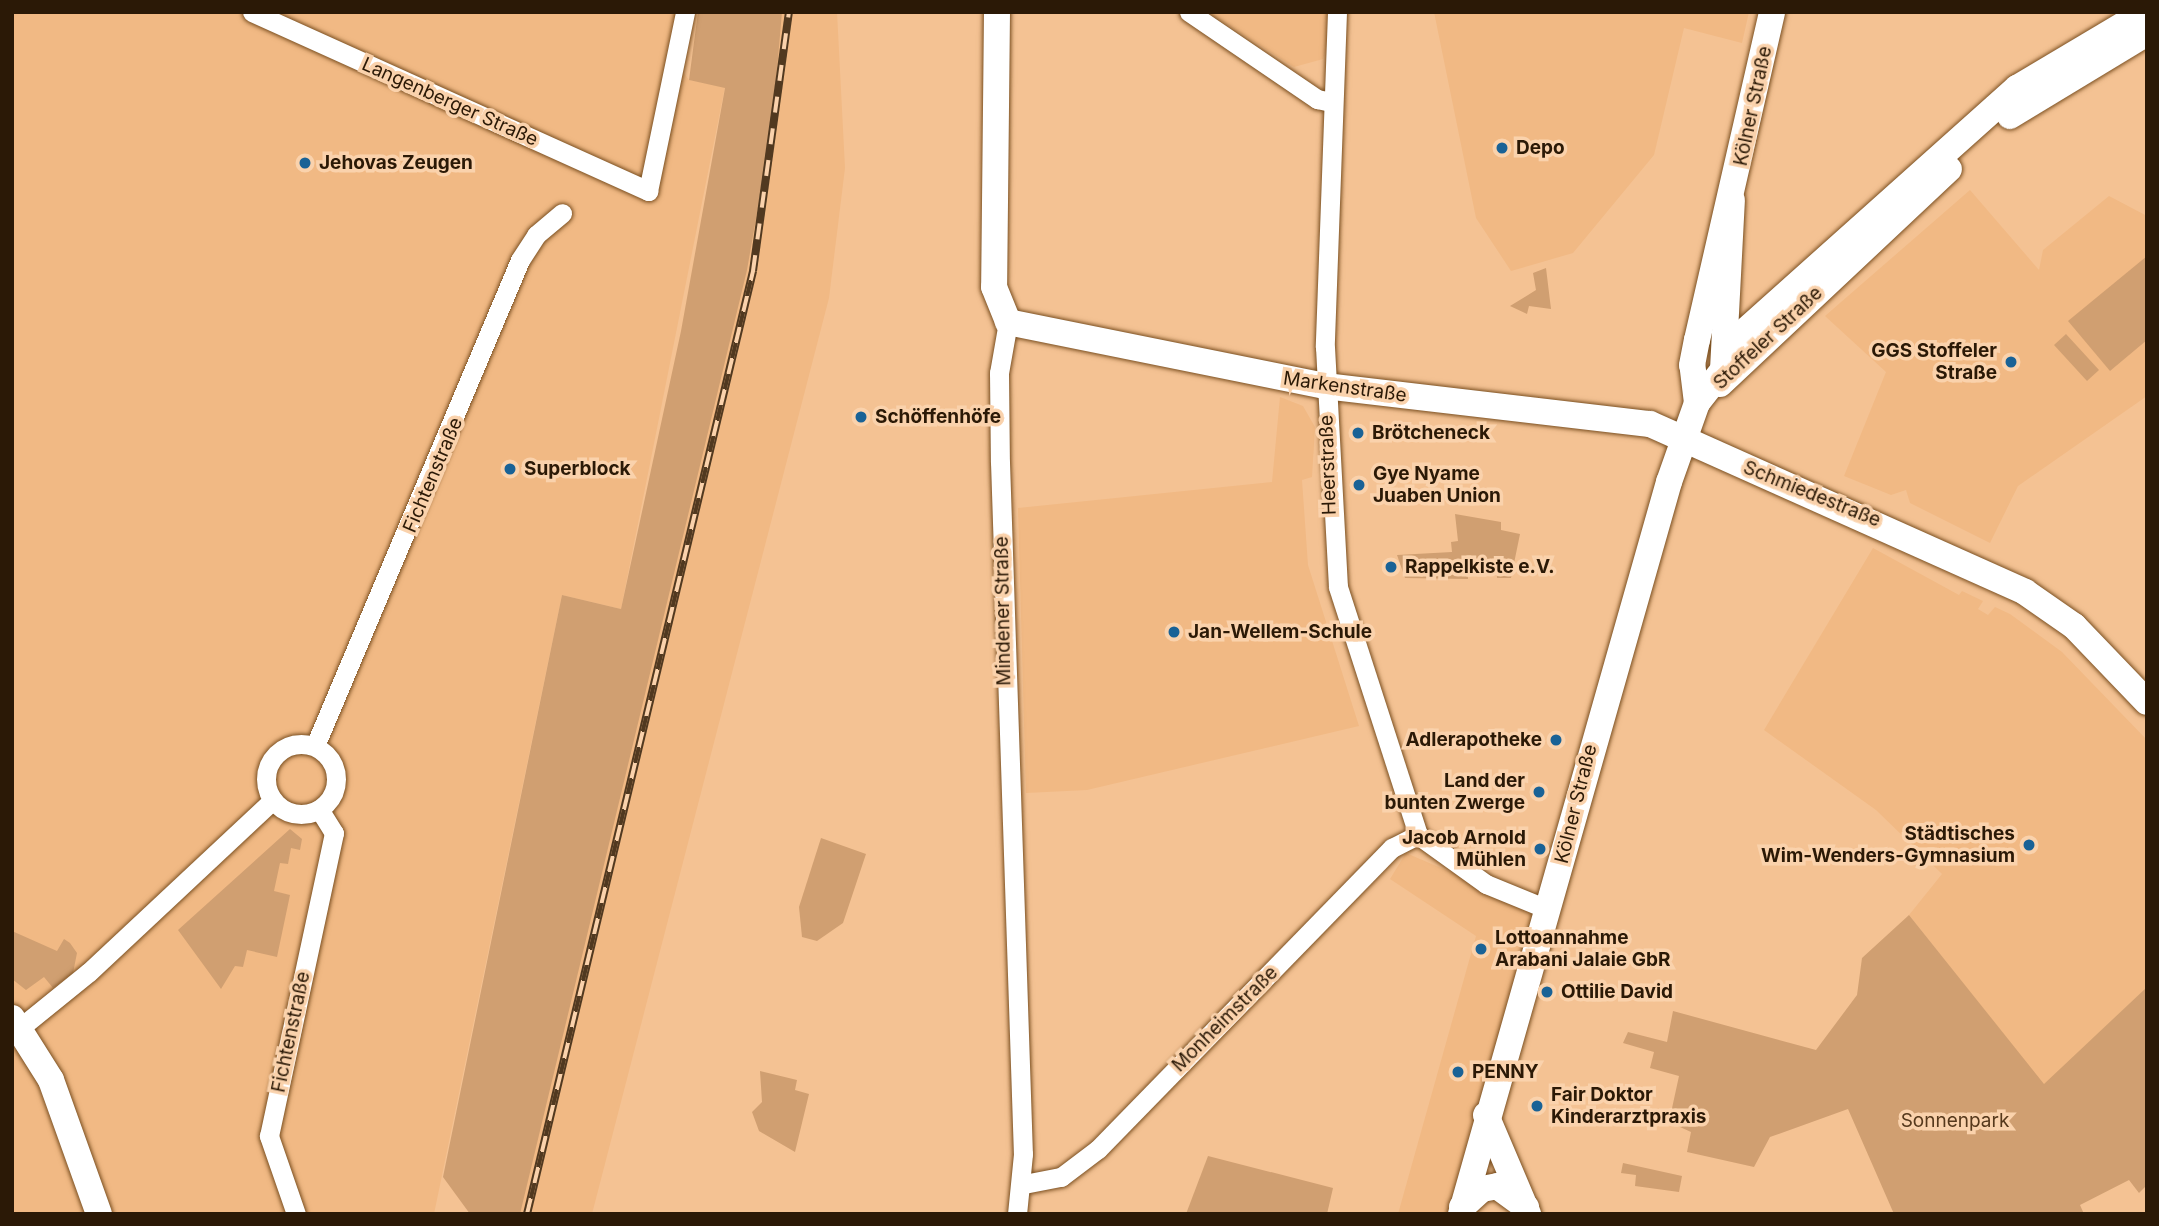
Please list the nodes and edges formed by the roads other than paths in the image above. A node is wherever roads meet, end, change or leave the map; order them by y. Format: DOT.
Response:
graph roads {
  1 [pos="252,12"];
  2 [pos="685,12"];
  3 [pos="997,12"];
  4 [pos="1189,12"];
  5 [pos="1337,12"];
  6 [pos="1772,12"];
  7 [pos="2145,12"];
  8 [pos="2147,33"];
  9 [pos="1331,102"];
  10 [pos="1732,200"];
  11 [pos="562,213"];
  12 [pos="1739,319"];
  13 [pos="1008,322"];
  14 [pos="1325,386"];
  15 [pos="1697,403"];
  16 [pos="1683,440"];
  17 [pos="2147,702"];
  18 [pos="314,746"];
  19 [pos="273,800"];
  20 [pos="319,809"];
  21 [pos="1418,835"];
  22 [pos="1547,909"];
  23 [pos="16,1023"];
  24 [pos="1486,1115"];
  25 [pos="1024,1184"];
  26 [pos="1462,1210"];
  27 [pos="1527,1211"];
  28 [pos="99,1214"];
  29 [pos="296,1214"];
  30 [pos="1017,1214"];
  1 -- 2 [label="street, Langenberger Straße"];
  3 -- 13 [label="main road"];
  4 -- 9 [label="street"];
  5 -- 9 [label="street, Heerstraße"];
  6 -- 10 [label="main road, Kölner Straße"];
  7 -- 12 [label="main road, Stoffeler Straße"];
  8 -- 15 [label="main road, Stoffeler Straße"];
  9 -- 14 [label="street, Heerstraße"];
  10 -- 12 [label="main road, Kölner Straße"];
  10 -- 15 [label="main road, Kölner Straße"];
  11 -- 18 [label="street, Fichtenstraße"];
  12 -- 15 [label="main road, Kölner Straße"];
  13 -- 14 [label="main road, Markenstraße"];
  13 -- 25 [label="street, Mindener Straße"];
  14 -- 16 [label="main road, Markenstraße"];
  14 -- 21 [label="street, Heerstraße"];
  15 -- 16 [label="main road, Kölner Straße"];
  16 -- 17 [label="main road, Schmiedestraße"];
  16 -- 22 [label="main road, Kölner Straße"];
  18 -- 19 [label="street"];
  18 -- 20 [label="street"];
  19 -- 20 [label="street"];
  19 -- 23 [label="street"];
  20 -- 29 [label="street, Fichtenstraße"];
  21 -- 22 [label="street"];
  21 -- 25 [label="street, Monheimstraße"];
  22 -- 24 [label="main road, Kölner Straße"];
  23 -- 28 [label="main road"];
  24 -- 26 [label="main road, Kölner Straße"];
  24 -- 27 [label="main road"];
  25 -- 30 [label="street, Mindener Straße"];
  26 -- 27 [label="main road, Kölner Straße"];
}
